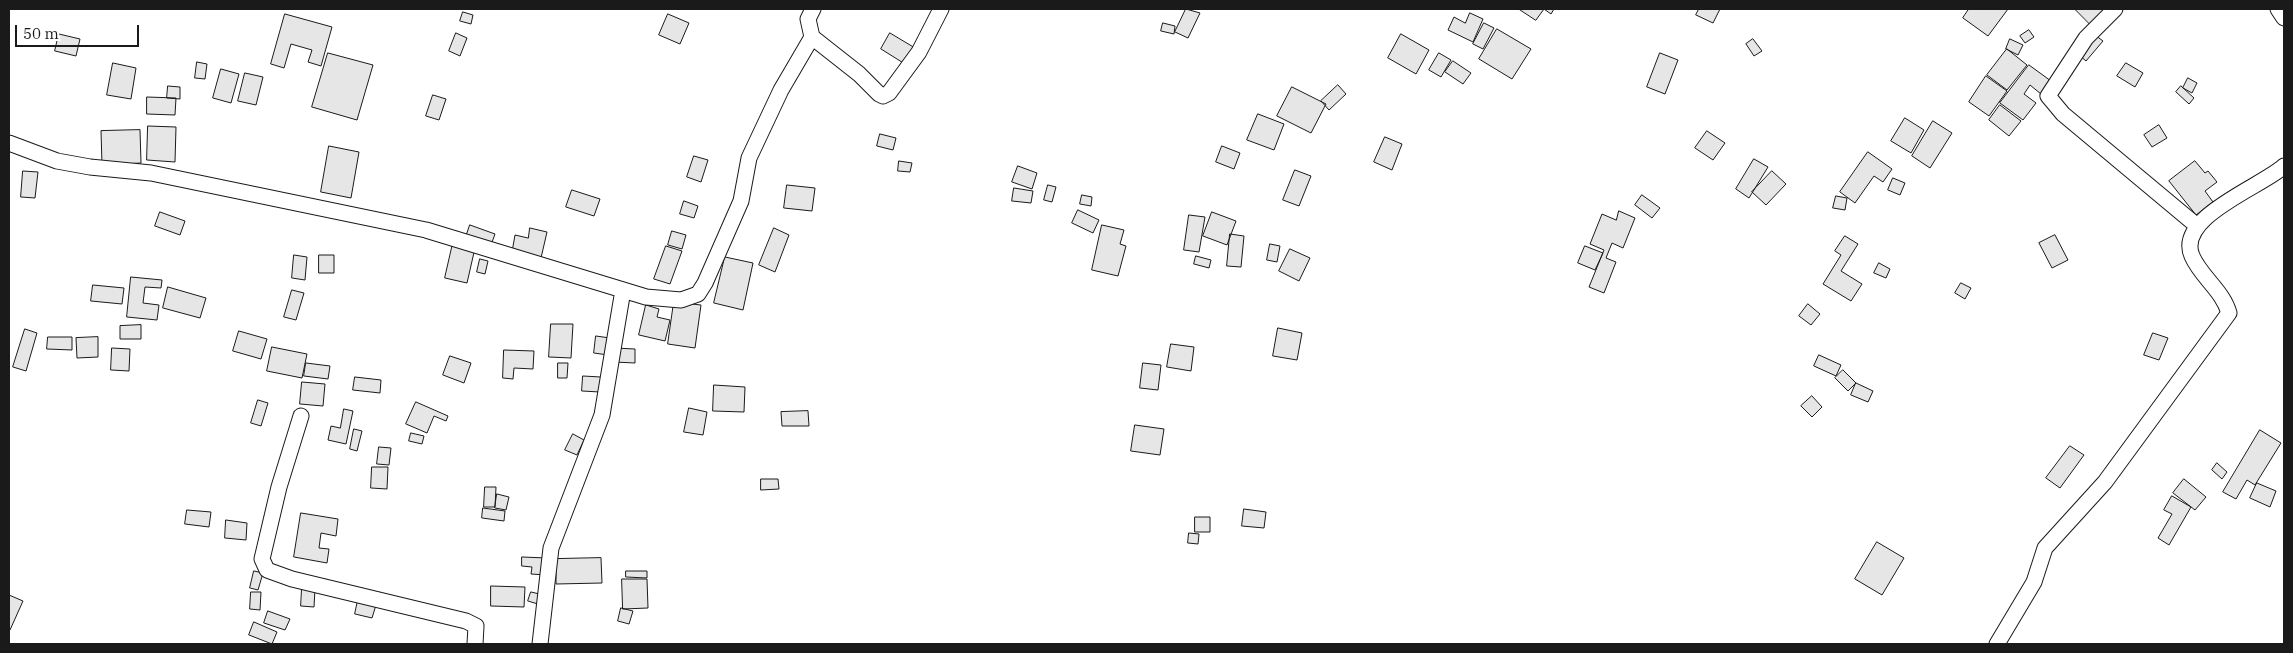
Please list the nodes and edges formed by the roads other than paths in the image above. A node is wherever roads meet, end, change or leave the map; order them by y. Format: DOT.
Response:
graph roads {
  1 [pos="813,9"];
  2 [pos="941,9"];
  3 [pos="2115,9"];
  4 [pos="2278,9"];
  5 [pos="2284,18"];
  6 [pos="812,37"];
  7 [pos="9,143"];
  8 [pos="2284,166"];
  9 [pos="2196,225"];
  10 [pos="623,290"];
  11 [pos="301,416"];
  12 [pos="476,644"];
  13 [pos="540,644"];
  14 [pos="1997,644"];
  1 -- 6 [label="street"];
  2 -- 6 [label="street"];
  3 -- 9 [label="street"];
  4 -- 5 [label="street"];
  6 -- 10 [label="street"];
  7 -- 10 [label="street"];
  8 -- 9 [label="street"];
  9 -- 14 [label="street"];
  10 -- 13 [label="street"];
  11 -- 12 [label="street"];
}
